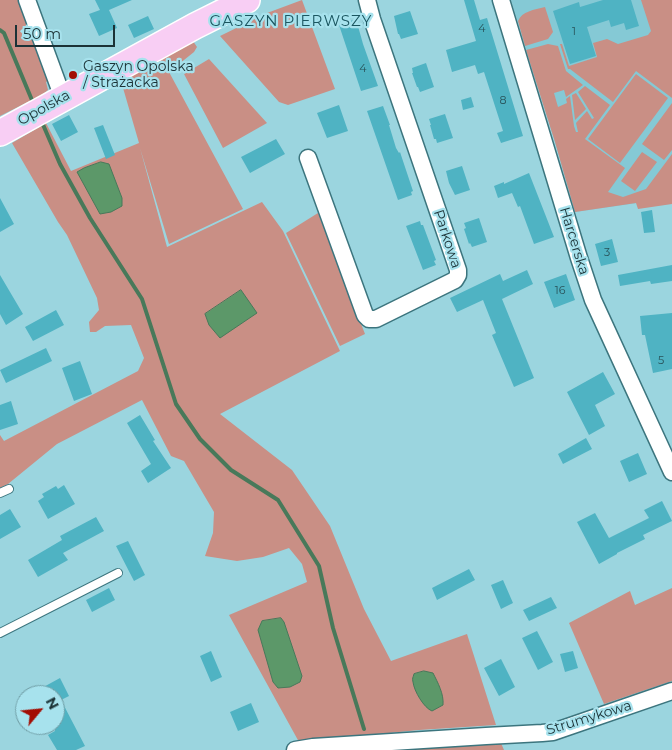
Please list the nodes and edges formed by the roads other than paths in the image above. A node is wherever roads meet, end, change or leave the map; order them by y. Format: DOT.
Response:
graph roads {
  1 [pos="27,0"];
  2 [pos="247,0"];
  3 [pos="367,0"];
  4 [pos="501,0"];
  5 [pos="47,107"];
  6 [pos="0,133"];
  7 [pos="308,158"];
  8 [pos="672,472"];
  9 [pos="9,489"];
  10 [pos="0,493"];
  11 [pos="118,574"];
  12 [pos="0,633"];
  13 [pos="672,691"];
  14 [pos="295,750"];
  1 -- 5 [label="street"];
  2 -- 5 [label="main road, Opolska"];
  3 -- 7 [label="street, Parkowa"];
  4 -- 8 [label="street, Harcerska"];
  5 -- 6 [label="main road, Opolska"];
  9 -- 10 [label="lane"];
  11 -- 12 [label="lane"];
  13 -- 14 [label="street, Strumykowa"];
}
